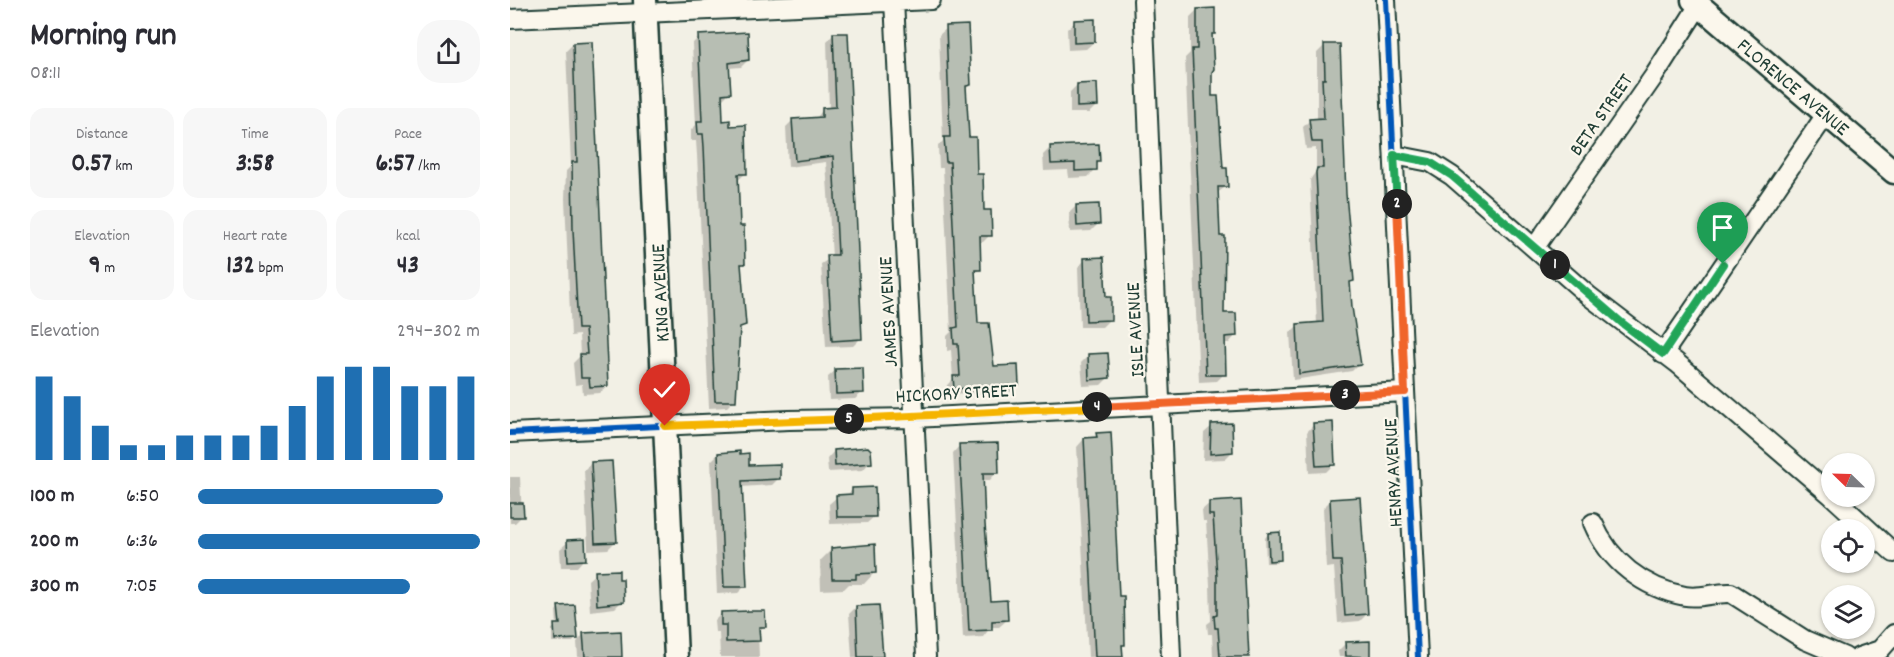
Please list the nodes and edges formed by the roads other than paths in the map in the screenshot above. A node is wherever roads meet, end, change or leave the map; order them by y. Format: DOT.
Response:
graph roads {
  1 [pos="931,0"];
  2 [pos="1143,0"];
  3 [pos="1386,0"];
  4 [pos="894,1"];
  5 [pos="1696,3"];
  6 [pos="645,7"];
  7 [pos="510,19"];
  8 [pos="1827,113"];
  9 [pos="1394,155"];
  10 [pos="1894,172"];
  11 [pos="1534,247"];
  12 [pos="1663,354"];
  13 [pos="1405,392"];
  14 [pos="1160,404"];
  15 [pos="914,418"];
  16 [pos="665,426"];
  17 [pos="510,433"];
  18 [pos="1821,487"];
  19 [pos="1844,507"];
  20 [pos="1593,523"];
  21 [pos="1894,553"];
  22 [pos="1894,634"];
  23 [pos="1823,653"];
  24 [pos="676,657"];
  25 [pos="926,657"];
  26 [pos="1171,657"];
  27 [pos="1418,657"];
  28 [pos="1845,657"];
  29 [pos="1859,657"];
  1 -- 4 [label="street"];
  2 -- 14 [label="street, ISLE AVENUE"];
  3 -- 9 [label="street, HENRY AVENUE"];
  4 -- 6 [label="street"];
  4 -- 15 [label="street, JAMES AVENUE"];
  5 -- 8 [label="street, FLORENCE AVENUE"];
  5 -- 11 [label="street, BETA STREET"];
  6 -- 7 [label="street"];
  6 -- 16 [label="street, KING AVENUE"];
  8 -- 10 [label="street, FLORENCE AVENUE"];
  8 -- 12 [label="street"];
  9 -- 11 [label="street"];
  9 -- 13 [label="street, HENRY AVENUE"];
  11 -- 12 [label="street"];
  12 -- 18 [label="street"];
  13 -- 14 [label="street, HICKORY STREET"];
  13 -- 27 [label="street, HENRY AVENUE"];
  14 -- 15 [label="street, HICKORY STREET"];
  14 -- 26 [label="street, ISLE AVENUE"];
  15 -- 16 [label="street, HICKORY STREET"];
  15 -- 25 [label="street, JAMES AVENUE"];
  16 -- 17 [label="street, HICKORY STREET"];
  16 -- 24 [label="street, KING AVENUE"];
  19 -- 21 [label="street"];
  20 -- 23 [label="street"];
  22 -- 29 [label="street"];
  23 -- 28 [label="street"];
}
